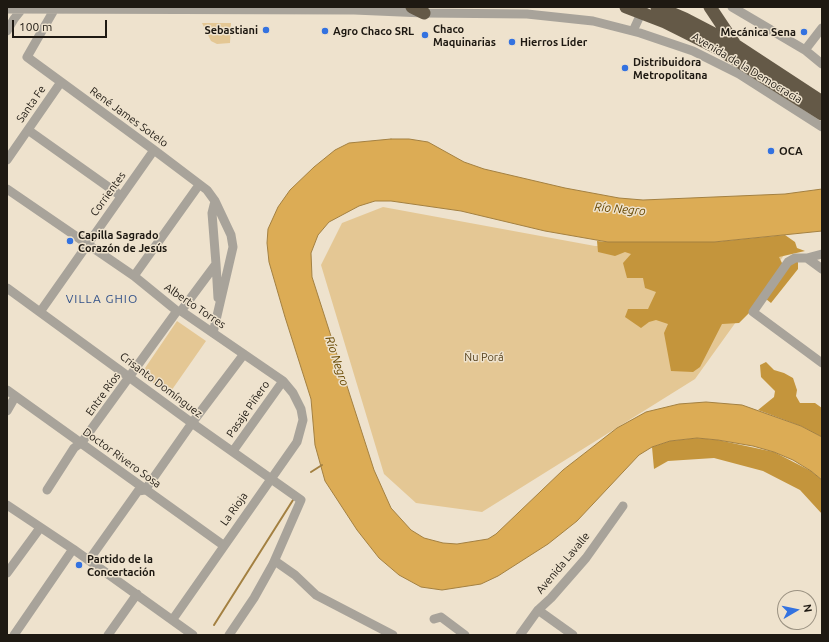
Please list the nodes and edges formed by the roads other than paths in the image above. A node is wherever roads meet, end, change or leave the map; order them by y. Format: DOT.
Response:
graph roads {
  1 [pos="412,7"];
  2 [pos="626,7"];
  3 [pos="657,7"];
  4 [pos="710,7"];
  5 [pos="732,7"];
  6 [pos="183,8"];
  7 [pos="284,8"];
  8 [pos="7,9"];
  9 [pos="22,10"];
  10 [pos="54,10"];
  11 [pos="643,10"];
  12 [pos="528,11"];
  13 [pos="424,13"];
  14 [pos="822,28"];
  15 [pos="7,31"];
  16 [pos="633,31"];
  17 [pos="735,45"];
  18 [pos="805,50"];
  19 [pos="822,64"];
  20 [pos="61,82"];
  21 [pos="822,102"];
  22 [pos="822,114"];
  23 [pos="822,127"];
  24 [pos="28,130"];
  25 [pos="154,150"];
  26 [pos="7,160"];
  27 [pos="199,184"];
  28 [pos="7,189"];
  29 [pos="121,196"];
  30 [pos="215,200"];
  31 [pos="86,245"];
  32 [pos="822,254"];
  33 [pos="807,258"];
  34 [pos="216,264"];
  35 [pos="822,269"];
  36 [pos="134,276"];
  37 [pos="7,288"];
  38 [pos="219,307"];
  39 [pos="179,311"];
  40 [pos="40,312"];
  41 [pos="213,333"];
  42 [pos="244,354"];
  43 [pos="822,363"];
  44 [pos="130,376"];
  45 [pos="283,381"];
  46 [pos="7,390"];
  47 [pos="15,397"];
  48 [pos="301,409"];
  49 [pos="7,411"];
  50 [pos="192,423"];
  51 [pos="82,442"];
  52 [pos="233,451"];
  53 [pos="271,478"];
  54 [pos="47,490"];
  55 [pos="145,490"];
  56 [pos="7,505"];
  57 [pos="623,506"];
  58 [pos="40,528"];
  59 [pos="223,545"];
  60 [pos="73,549"];
  61 [pos="88,560"];
  62 [pos="275,561"];
  63 [pos="7,573"];
  64 [pos="137,594"];
  65 [pos="538,610"];
  66 [pos="438,618"];
  67 [pos="172,619"];
  68 [pos="14,635"];
  69 [pos="108,635"];
  70 [pos="193,635"];
  71 [pos="229,635"];
  72 [pos="393,635"];
  73 [pos="465,635"];
  74 [pos="520,635"];
  75 [pos="573,635"];
  1 -- 13 [label="highway"];
  2 -- 11 [label="highway, Avenida de la Democracia"];
  3 -- 17 [label="highway, Avenida de la Democracia"];
  4 -- 17 [label="highway"];
  5 -- 18 [label="street"];
  6 -- 7 [label="street, Avenida de la Democracia"];
  6 -- 10 [label="street, Avenida de la Democracia"];
  7 -- 13 [label="street, Avenida de la Democracia"];
  8 -- 9 [label="street, Avenida de la Democracia"];
  9 -- 10 [label="street, Avenida de la Democracia"];
  9 -- 15 [label="street"];
  10 -- 20 [label="street, René James Sotelo"];
  11 -- 16 [label="street"];
  11 -- 22 [label="highway, Avenida de la Democracia"];
  12 -- 13 [label="street, Avenida de la Democracia"];
  12 -- 16 [label="street, Avenida de la Democracia"];
  14 -- 18 [label="street"];
  16 -- 23 [label="street, Avenida de la Democracia"];
  17 -- 21 [label="highway, Avenida de la Democracia"];
  18 -- 19 [label="street"];
  20 -- 24 [label="street, Santa Fe"];
  20 -- 25 [label="street, René James Sotelo"];
  24 -- 26 [label="street, Santa Fe"];
  24 -- 29 [label="street"];
  25 -- 27 [label="street, René James Sotelo"];
  25 -- 29 [label="street, Corrientes"];
  27 -- 30 [label="street, René James Sotelo"];
  27 -- 36 [label="street"];
  28 -- 31 [label="street, Alberto Torres"];
  29 -- 31 [label="street, Corrientes"];
  30 -- 34 [label="street"];
  30 -- 38 [label="street"];
  31 -- 36 [label="street, Alberto Torres"];
  31 -- 40 [label="street, Corrientes"];
  32 -- 33 [label="street"];
  33 -- 35 [label="street"];
  33 -- 43 [label="street"];
  34 -- 38 [label="street"];
  34 -- 39 [label="street, Entre Ríos"];
  36 -- 39 [label="street, Alberto Torres"];
  37 -- 40 [label="street, Crisanto Domínguez"];
  38 -- 41 [label="street"];
  39 -- 41 [label="street, Alberto Torres"];
  39 -- 44 [label="street, Entre Ríos"];
  40 -- 44 [label="street, Crisanto Domínguez"];
  41 -- 42 [label="street, Alberto Torres"];
  42 -- 45 [label="street, Alberto Torres"];
  42 -- 50 [label="street"];
  44 -- 50 [label="street, Crisanto Domínguez"];
  44 -- 51 [label="street, Entre Ríos"];
  45 -- 48 [label="street, Alberto Torres"];
  45 -- 52 [label="street, Pasaje Piñero"];
  46 -- 47 [label="street, Doctor Rivero Sosa"];
  47 -- 49 [label="street"];
  47 -- 51 [label="street, Doctor Rivero Sosa"];
  48 -- 53 [label="street, La Rioja"];
  50 -- 52 [label="street, Crisanto Domínguez"];
  50 -- 55 [label="street"];
  51 -- 54 [label="street, Entre Ríos"];
  51 -- 55 [label="street, Doctor Rivero Sosa"];
  52 -- 53 [label="street, Crisanto Domínguez"];
  53 -- 59 [label="street, La Rioja"];
  53 -- 62 [label="street, Crisanto Domínguez"];
  55 -- 59 [label="street, Doctor Rivero Sosa"];
  55 -- 61 [label="street"];
  56 -- 58 [label="street"];
  57 -- 65 [label="street, Avenida Lavalle"];
  58 -- 60 [label="street"];
  58 -- 63 [label="street"];
  59 -- 67 [label="street, La Rioja"];
  60 -- 61 [label="street"];
  60 -- 68 [label="street"];
  61 -- 64 [label="street"];
  62 -- 71 [label="street"];
  62 -- 72 [label="street"];
  64 -- 67 [label="street"];
  64 -- 69 [label="street"];
  65 -- 74 [label="street, Avenida Lavalle"];
  65 -- 75 [label="street"];
  66 -- 73 [label="street"];
  67 -- 70 [label="street"];
}
